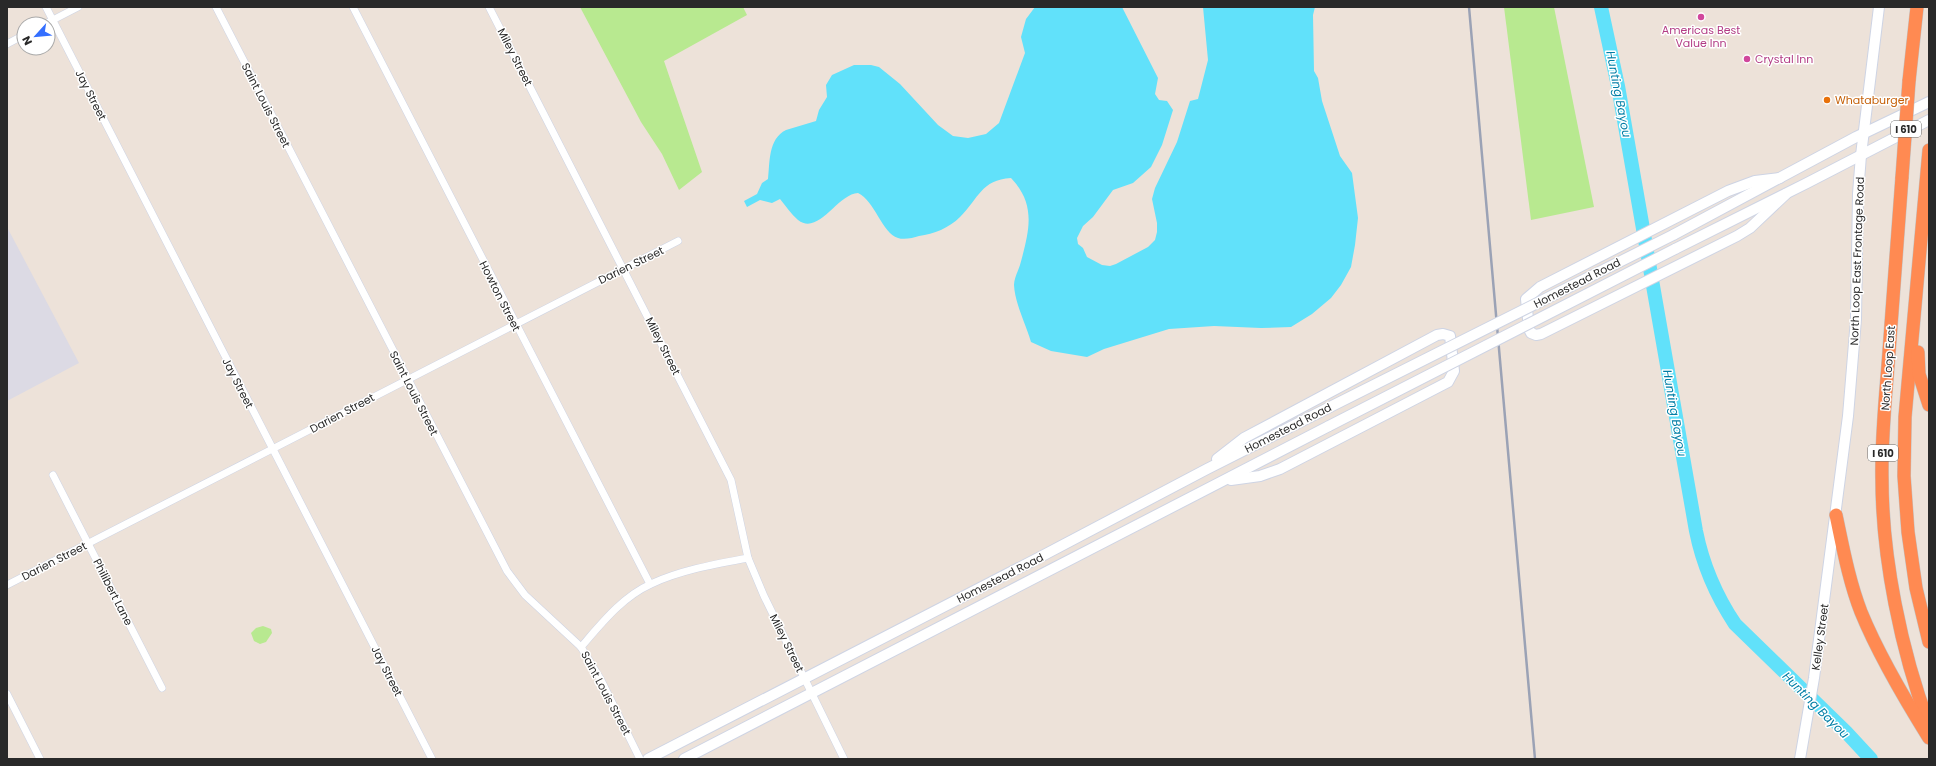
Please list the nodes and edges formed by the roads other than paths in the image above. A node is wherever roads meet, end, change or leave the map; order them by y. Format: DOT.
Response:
graph roads {
  1 [pos="78,7"];
  2 [pos="216,7"];
  3 [pos="353,7"];
  4 [pos="489,7"];
  5 [pos="1879,7"];
  6 [pos="1917,7"];
  7 [pos="56,18"];
  8 [pos="56,28"];
  9 [pos="16,39"];
  10 [pos="7,44"];
  11 [pos="1929,102"];
  12 [pos="1929,120"];
  13 [pos="1863,135"];
  14 [pos="1929,150"];
  15 [pos="1861,155"];
  16 [pos="1780,178"];
  17 [pos="1786,194"];
  18 [pos="678,242"];
  19 [pos="623,268"];
  20 [pos="1917,304"];
  21 [pos="515,324"];
  22 [pos="407,379"];
  23 [pos="1929,405"];
  24 [pos="272,450"];
  25 [pos="1207,469"];
  26 [pos="53,475"];
  27 [pos="1223,481"];
  28 [pos="1836,515"];
  29 [pos="89,544"];
  30 [pos="748,558"];
  31 [pos="650,584"];
  32 [pos="7,585"];
  33 [pos="1929,642"];
  34 [pos="580,647"];
  35 [pos="804,679"];
  36 [pos="162,688"];
  37 [pos="7,694"];
  38 [pos="812,694"];
  39 [pos="1929,725"];
  40 [pos="1929,738"];
  41 [pos="40,759"];
  42 [pos="432,759"];
  43 [pos="640,759"];
  44 [pos="648,759"];
  45 [pos="684,759"];
  46 [pos="844,759"];
  47 [pos="1800,759"];
  1 -- 7 [label="street"];
  2 -- 22 [label="street, Saint Louis Street"];
  3 -- 21 [label="street, Howton Street"];
  4 -- 19 [label="street, Miley Street"];
  5 -- 13 [label="main road, North Loop East Frontage Road"];
  6 -- 39 [label="highway, North Loop East / I 610, bridge"];
  8 -- 24 [label="street, Jay Street"];
  9 -- 10 [label="street"];
  11 -- 13 [label="main road, Homestead Road"];
  12 -- 15 [label="main road, Homestead Road"];
  13 -- 15 [label="main road, North Loop East Frontage Road"];
  13 -- 16 [label="main road, Homestead Road"];
  14 -- 20 [label="highway, North Loop East / I 610"];
  15 -- 17 [label="main road, Homestead Road"];
  15 -- 28 [label="main road, North Loop East Frontage Road"];
  16 -- 17 [label="main road"];
  16 -- 25 [label="main road, Homestead Road, bridge"];
  17 -- 27 [label="main road, Homestead Road, bridge"];
  18 -- 19 [label="street, Darien Street"];
  19 -- 21 [label="street, Darien Street"];
  19 -- 30 [label="street, Miley Street"];
  20 -- 23 [label="highway"];
  20 -- 33 [label="highway, North Loop East / I 610"];
  21 -- 22 [label="street, Darien Street"];
  21 -- 31 [label="street, Howton Street"];
  22 -- 24 [label="street, Darien Street"];
  22 -- 34 [label="street, Saint Louis Street"];
  24 -- 29 [label="street, Darien Street"];
  24 -- 42 [label="street, Jay Street"];
  25 -- 27 [label="main road"];
  25 -- 35 [label="main road, Homestead Road"];
  26 -- 29 [label="street, Philibert Lane"];
  27 -- 38 [label="main road, Homestead Road"];
  28 -- 40 [label="highway"];
  28 -- 47 [label="main road, Kelley Street"];
  29 -- 32 [label="street, Darien Street"];
  29 -- 36 [label="street, Philibert Lane"];
  30 -- 31 [label="street"];
  30 -- 35 [label="street, Miley Street"];
  31 -- 34 [label="street"];
  34 -- 43 [label="street, Saint Louis Street"];
  35 -- 38 [label="street, Miley Street"];
  35 -- 44 [label="main road, Homestead Road"];
  37 -- 41 [label="street"];
  38 -- 45 [label="main road, Homestead Road"];
  38 -- 46 [label="street, Miley Street"];
}
